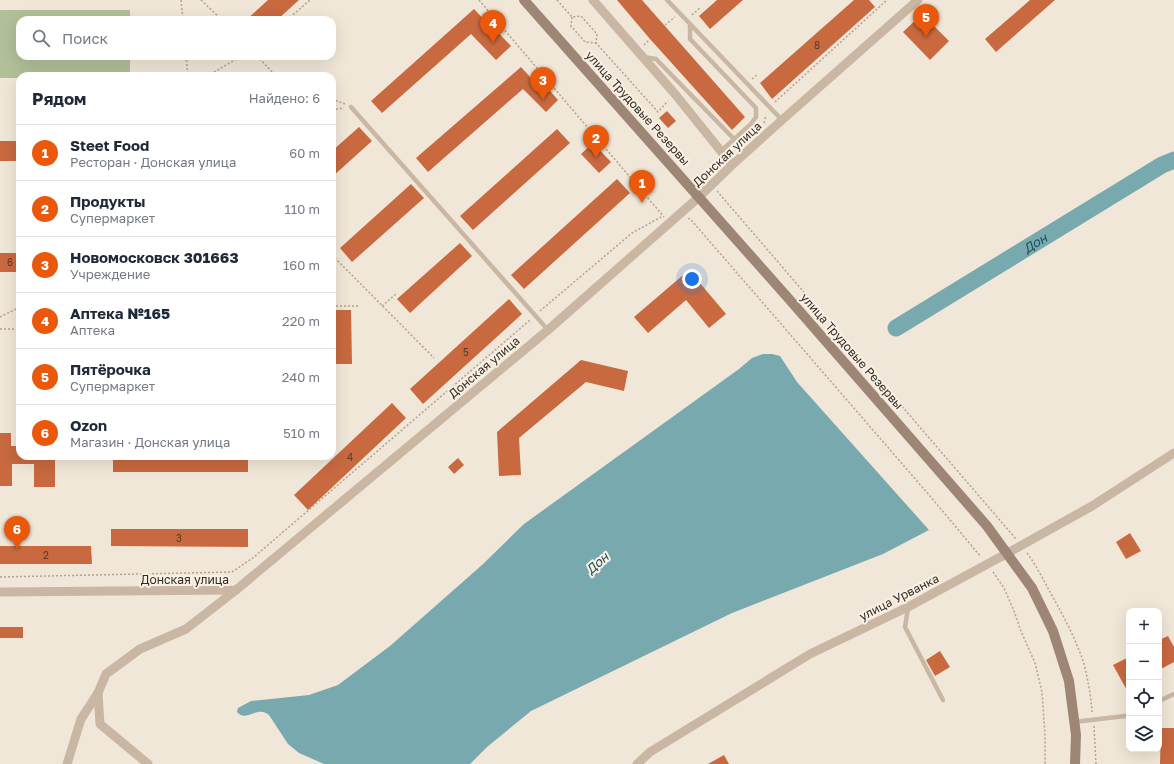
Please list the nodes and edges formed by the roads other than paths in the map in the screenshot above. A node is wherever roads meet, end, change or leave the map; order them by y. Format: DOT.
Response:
graph roads {
  1 [pos="524,0"];
  2 [pos="593,0"];
  3 [pos="667,0"];
  4 [pos="918,0"];
  5 [pos="690,25"];
  6 [pos="642,56"];
  7 [pos="351,107"];
  8 [pos="782,120"];
  9 [pos="734,139"];
  10 [pos="721,151"];
  11 [pos="732,165"];
  12 [pos="699,197"];
  13 [pos="548,330"];
  14 [pos="1174,453"];
  15 [pos="1006,554"];
  16 [pos="236,590"];
  17 [pos="0,592"];
  18 [pos="908,607"];
  19 [pos="98,693"];
  20 [pos="1174,694"];
  21 [pos="943,700"];
  22 [pos="1162,700"];
  23 [pos="1126,715"];
  24 [pos="1074,722"];
  25 [pos="67,764"];
  26 [pos="148,764"];
  27 [pos="637,764"];
  28 [pos="1075,764"];
  1 -- 12 [label="street, улица Трудовые Резервы"];
  2 -- 6 [label="street"];
  3 -- 5 [label="lane"];
  4 -- 8 [label="street, Донская улица"];
  5 -- 8 [label="lane"];
  5 -- 9 [label="lane"];
  6 -- 9 [label="lane"];
  6 -- 10 [label="street"];
  7 -- 13 [label="lane"];
  8 -- 11 [label="street, Донская улица"];
  9 -- 10 [label="lane"];
  10 -- 11 [label="street"];
  11 -- 12 [label="street, Донская улица"];
  12 -- 13 [label="street, Донская улица"];
  12 -- 15 [label="street, улица Трудовые Резервы"];
  13 -- 16 [label="street, Донская улица"];
  14 -- 15 [label="street, улица Урванка"];
  15 -- 18 [label="street, улица Урванка"];
  15 -- 24 [label="street, улица Трудовые Резервы"];
  16 -- 17 [label="street, Донская улица"];
  16 -- 19 [label="street"];
  18 -- 21 [label="lane"];
  18 -- 27 [label="street, улица Урванка"];
  19 -- 25 [label="street"];
  19 -- 26 [label="street"];
  20 -- 22 [label="lane"];
  23 -- 24 [label="lane"];
  24 -- 28 [label="street, улица Трудовые Резервы"];
}
